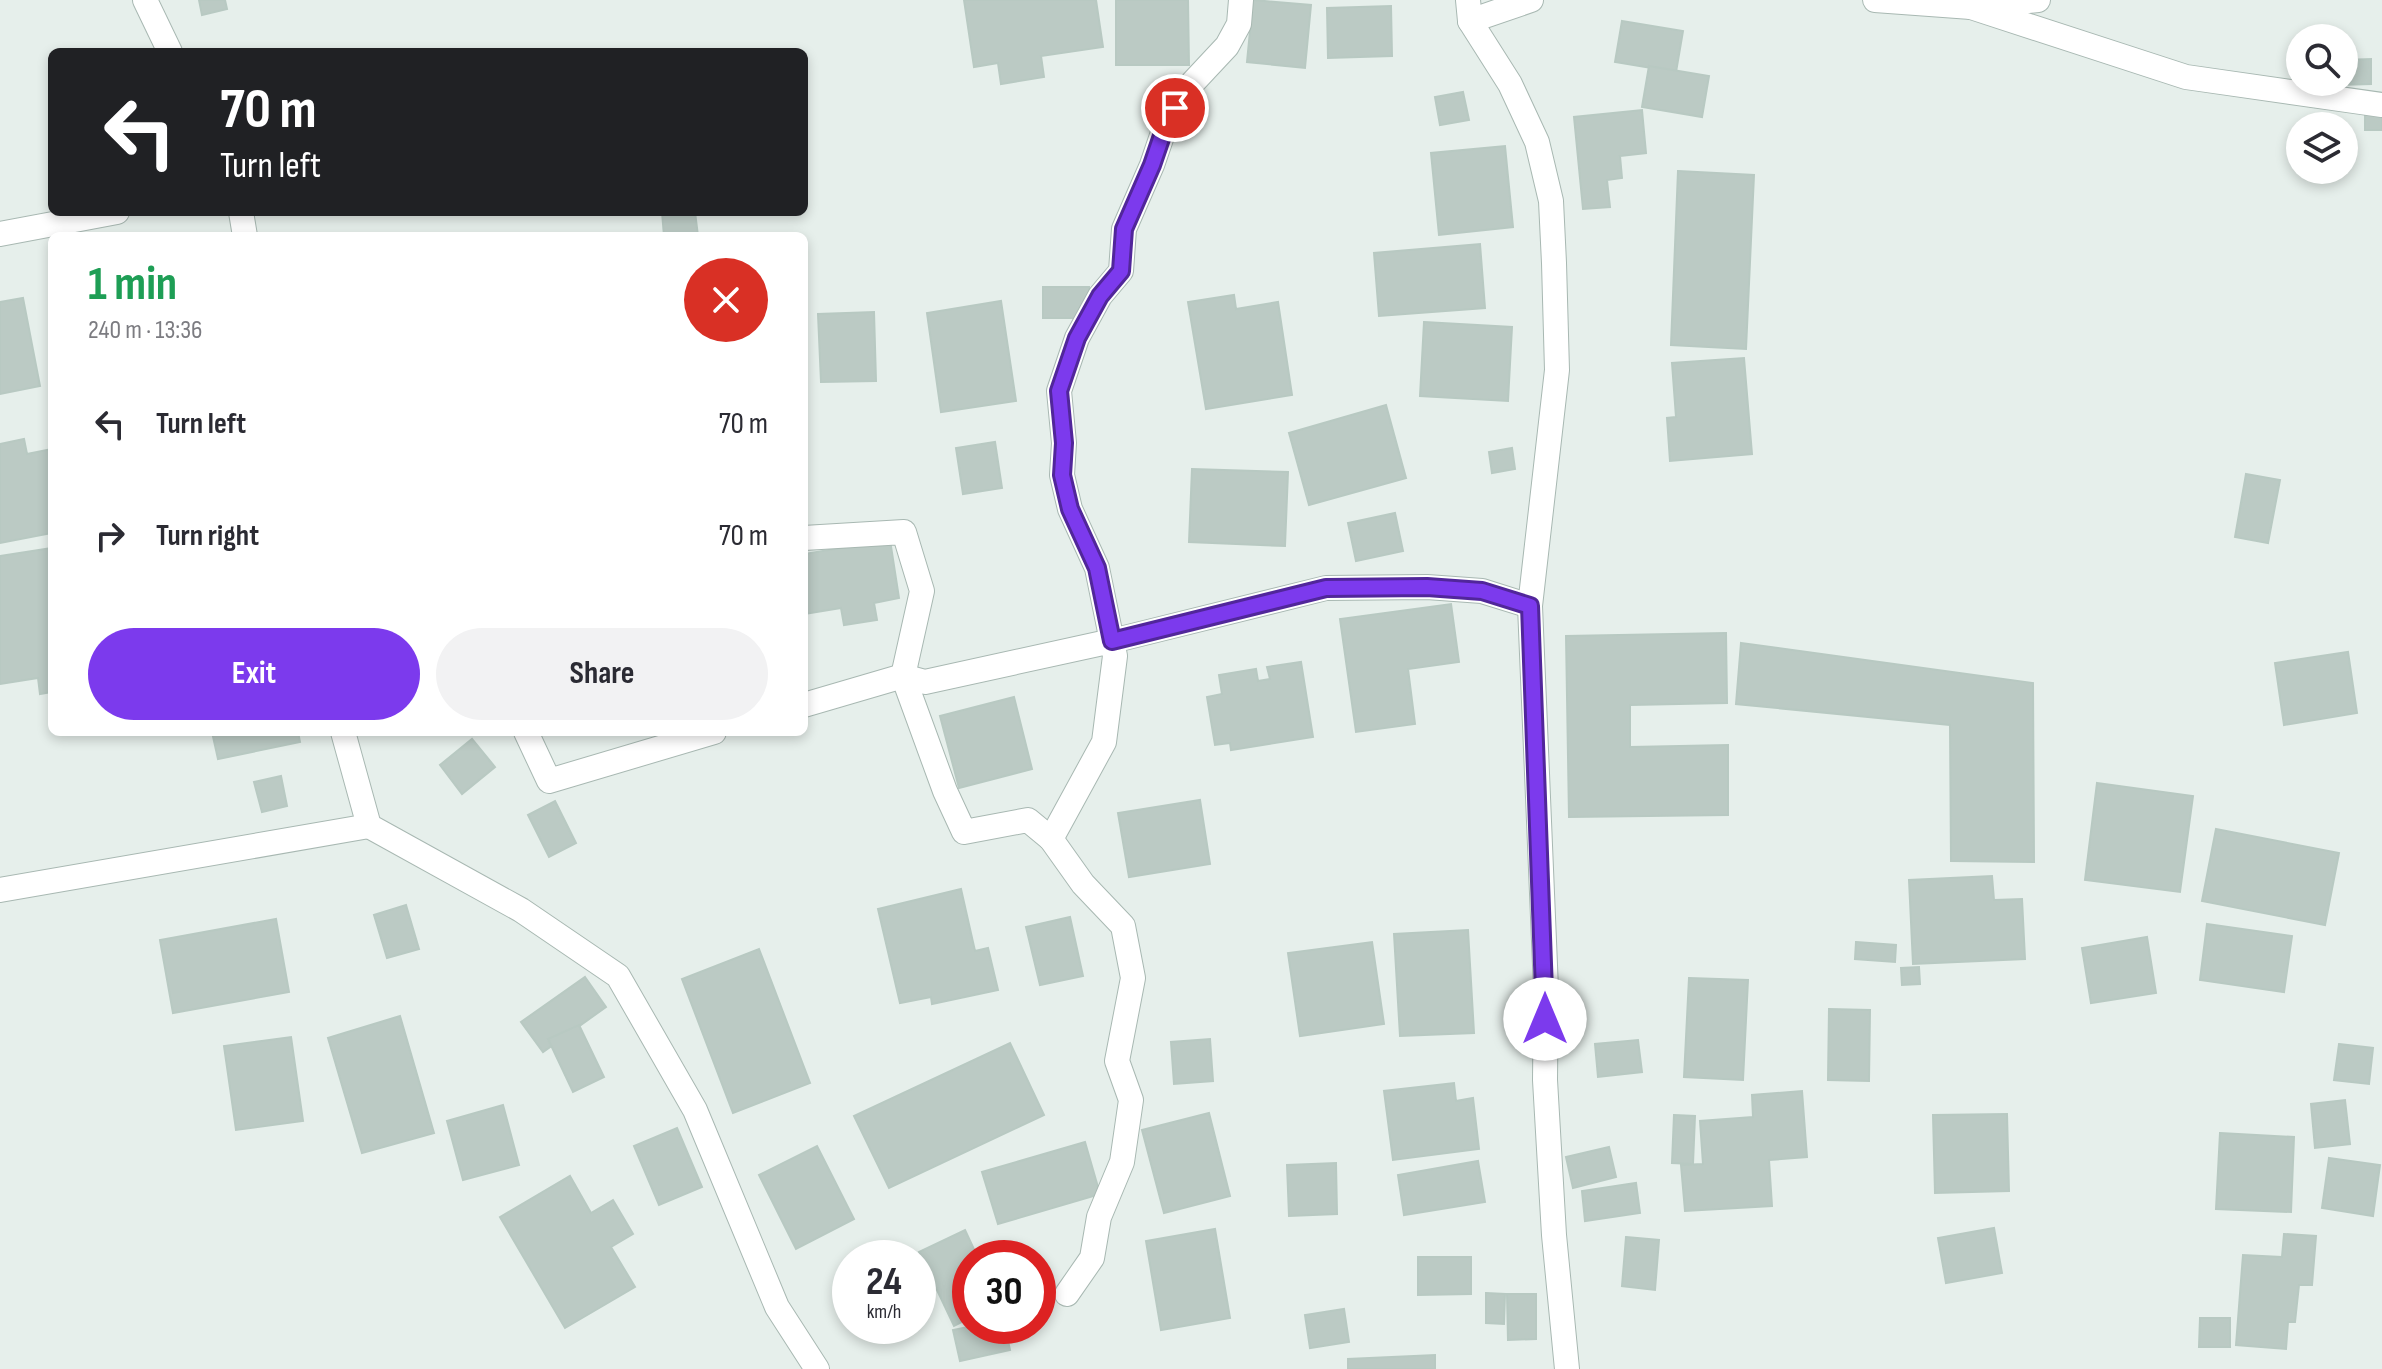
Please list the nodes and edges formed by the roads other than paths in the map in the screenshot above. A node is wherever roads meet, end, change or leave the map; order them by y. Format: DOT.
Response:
graph roads {
  1 [pos="145,0"];
  2 [pos="1241,0"];
  3 [pos="1531,0"];
  4 [pos="1875,0"];
  5 [pos="2038,0"];
  6 [pos="1971,7"];
  7 [pos="1469,10"];
  8 [pos="168,48"];
  9 [pos="2382,105"];
  10 [pos="96,216"];
  11 [pos="0,234"];
  12 [pos="808,538"];
  13 [pos="1530,606"];
  14 [pos="1112,641"];
  15 [pos="903,676"];
  16 [pos="808,704"];
  17 [pos="344,736"];
  18 [pos="528,736"];
  19 [pos="701,736"];
  20 [pos="369,826"];
  21 [pos="1051,839"];
  22 [pos="0,890"];
  23 [pos="1067,1294"];
  24 [pos="817,1369"];
  25 [pos="1567,1369"];
  1 -- 8 [label="street"];
  2 -- 14 [label="street"];
  3 -- 7 [label="street"];
  4 -- 6 [label="street"];
  5 -- 6 [label="street"];
  6 -- 9 [label="street"];
  7 -- 13 [label="street"];
  10 -- 11 [label="street"];
  12 -- 15 [label="street"];
  13 -- 14 [label="street"];
  13 -- 25 [label="street"];
  14 -- 15 [label="street"];
  14 -- 21 [label="street"];
  15 -- 16 [label="street"];
  15 -- 21 [label="street"];
  17 -- 20 [label="street"];
  18 -- 19 [label="street"];
  20 -- 22 [label="street"];
  20 -- 24 [label="street"];
  21 -- 23 [label="street"];
}
